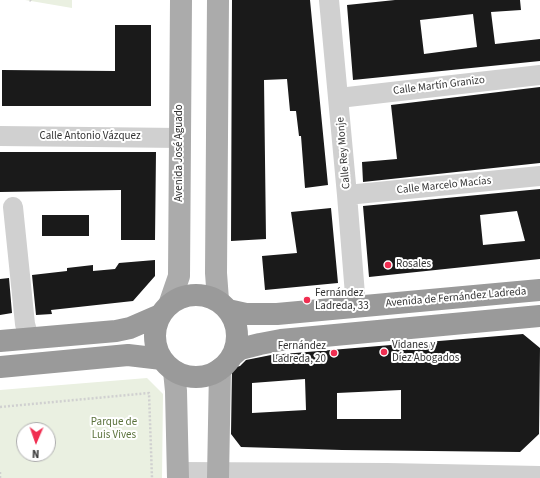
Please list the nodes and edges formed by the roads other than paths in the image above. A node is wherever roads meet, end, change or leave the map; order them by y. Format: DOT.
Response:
graph roads {
  1 [pos="181,0"];
  2 [pos="218,0"];
  3 [pos="329,0"];
  4 [pos="540,75"];
  5 [pos="339,98"];
  6 [pos="0,136"];
  7 [pos="180,138"];
  8 [pos="540,176"];
  9 [pos="347,196"];
  10 [pos="13,207"];
  11 [pos="540,290"];
  12 [pos="223,305"];
  13 [pos="356,307"];
  14 [pos="164,310"];
  15 [pos="540,316"];
  16 [pos="29,338"];
  17 [pos="0,341"];
  18 [pos="226,363"];
  19 [pos="168,365"];
  20 [pos="0,367"];
  21 [pos="178,475"];
  22 [pos="218,475"];
  23 [pos="387,476"];
  24 [pos="540,476"];
  1 -- 7 [label="main road, Avenida José Aguado"];
  2 -- 12 [label="main road"];
  3 -- 5 [label="street, Calle Rey Monje"];
  4 -- 5 [label="street, Calle Martín Granizo"];
  5 -- 9 [label="street, Calle Rey Monje"];
  6 -- 7 [label="street, Calle Antonio Vázquez"];
  7 -- 14 [label="main road, Avenida José Aguado"];
  8 -- 9 [label="street, Calle Marcelo Macías"];
  9 -- 13 [label="street, Calle Rey Monje"];
  10 -- 16 [label="street"];
  11 -- 13 [label="highway, Avenida de Fernández Ladreda"];
  12 -- 13 [label="highway, Avenida de Fernández Ladreda"];
  12 -- 14 [label="highway"];
  12 -- 18 [label="highway"];
  14 -- 16 [label="highway"];
  14 -- 19 [label="highway"];
  15 -- 18 [label="highway"];
  16 -- 17 [label="highway"];
  18 -- 19 [label="highway"];
  18 -- 22 [label="main road"];
  19 -- 20 [label="highway"];
  19 -- 21 [label="main road"];
  21 -- 22 [label="street"];
  22 -- 23 [label="street"];
  23 -- 24 [label="street"];
}
